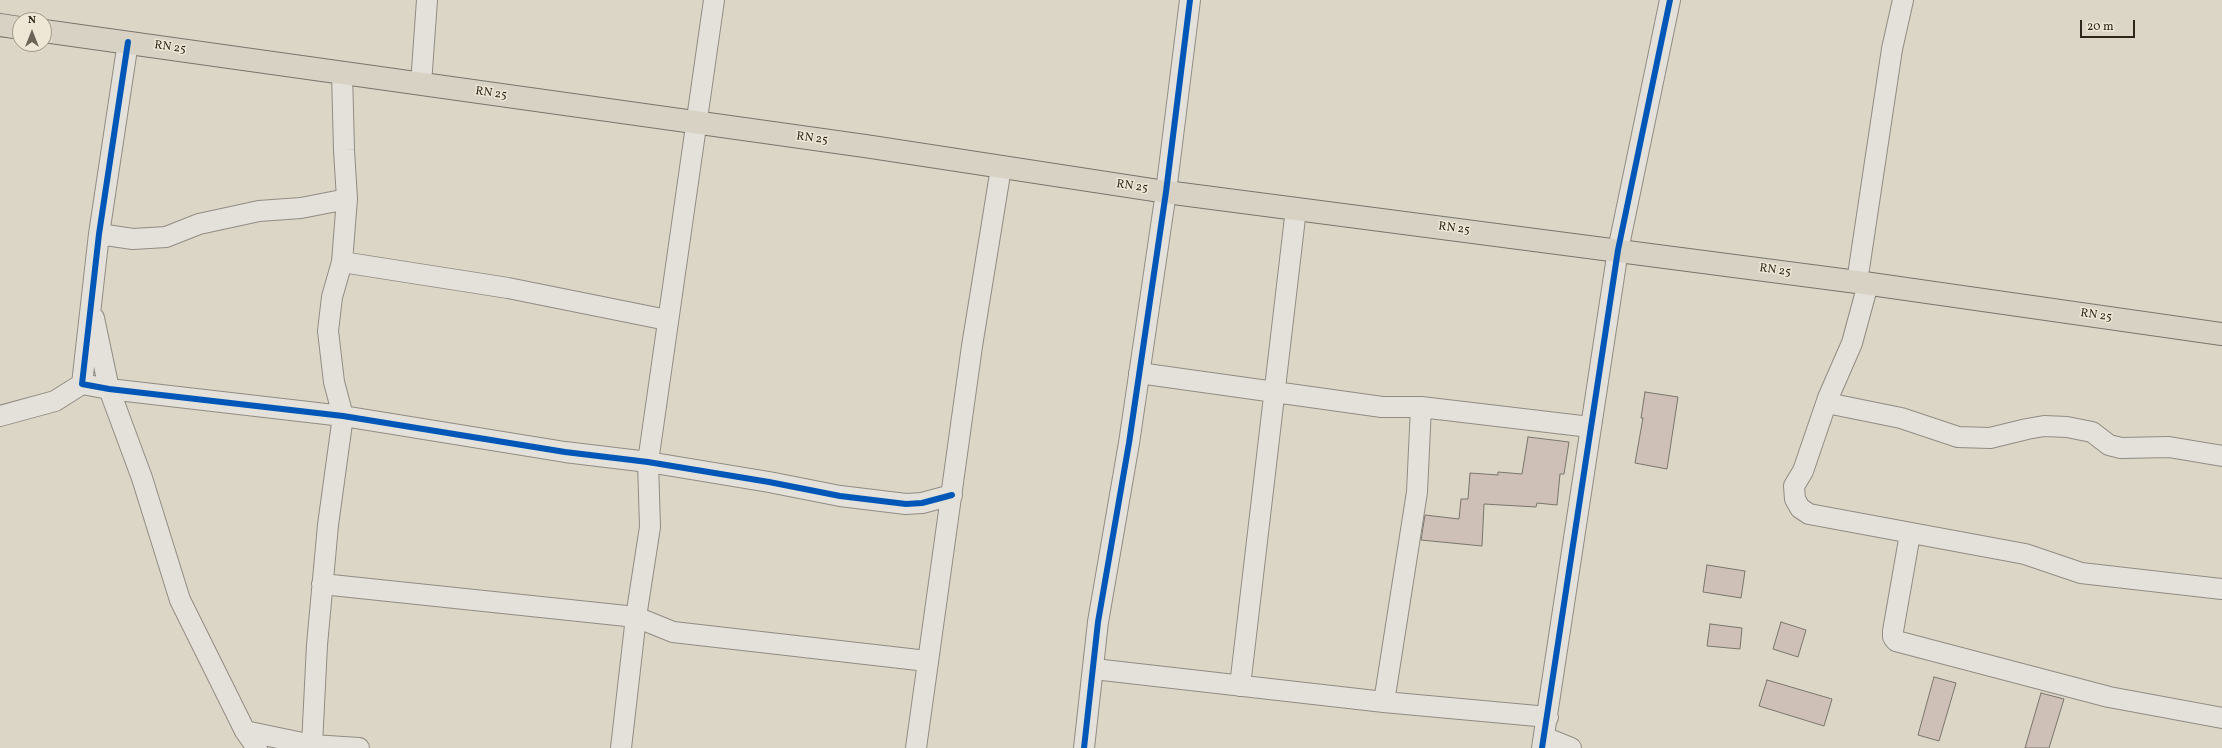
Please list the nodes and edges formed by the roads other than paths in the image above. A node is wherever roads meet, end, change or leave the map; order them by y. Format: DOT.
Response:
graph roads {
  1 [pos="427,0"];
  2 [pos="714,0"];
  3 [pos="1190,0"];
  4 [pos="1670,0"];
  5 [pos="1903,0"];
  6 [pos="0,25"];
  7 [pos="12,27"];
  8 [pos="52,32"];
  9 [pos="128,42"];
  10 [pos="342,73"];
  11 [pos="421,84"];
  12 [pos="698,124"];
  13 [pos="1001,168"];
  14 [pos="1166,192"];
  15 [pos="347,199"];
  16 [pos="1296,208"];
  17 [pos="99,234"];
  18 [pos="1618,250"];
  19 [pos="342,262"];
  20 [pos="1863,283"];
  21 [pos="91,300"];
  22 [pos="667,320"];
  23 [pos="2222,334"];
  24 [pos="1139,373"];
  25 [pos="82,384"];
  26 [pos="109,389"];
  27 [pos="1275,392"];
  28 [pos="1827,404"];
  29 [pos="1421,407"];
  30 [pos="0,416"];
  31 [pos="343,416"];
  32 [pos="1590,427"];
  33 [pos="2222,456"];
  34 [pos="648,462"];
  35 [pos="952,495"];
  36 [pos="1910,534"];
  37 [pos="322,584"];
  38 [pos="2222,589"];
  39 [pos="636,618"];
  40 [pos="927,661"];
  41 [pos="1094,669"];
  42 [pos="1240,686"];
  43 [pos="1384,702"];
  44 [pos="1548,717"];
  45 [pos="2222,718"];
  46 [pos="245,731"];
  47 [pos="1543,742"];
  48 [pos="312,745"];
  49 [pos="257,748"];
  50 [pos="359,748"];
  51 [pos="621,748"];
  52 [pos="916,748"];
  53 [pos="1084,748"];
  54 [pos="1571,748"];
  1 -- 11 [label="street"];
  2 -- 12 [label="street"];
  3 -- 14 [label="street"];
  4 -- 18 [label="street"];
  5 -- 20 [label="street"];
  6 -- 7 [label="main road"];
  8 -- 9 [label="main road, RN 25 / RN 25"];
  9 -- 10 [label="main road, RN 25 / RN 25"];
  9 -- 17 [label="street"];
  10 -- 11 [label="main road, RN 25 / RN 25"];
  10 -- 15 [label="street"];
  11 -- 12 [label="main road, RN 25 / RN 25"];
  12 -- 13 [label="main road, RN 25 / RN 25"];
  12 -- 22 [label="street"];
  13 -- 14 [label="main road, RN 25 / RN 25"];
  13 -- 35 [label="street"];
  14 -- 16 [label="main road, RN 25 / RN 25"];
  14 -- 24 [label="street"];
  15 -- 17 [label="street"];
  15 -- 19 [label="street"];
  16 -- 18 [label="main road, RN 25 / RN 25"];
  16 -- 27 [label="street"];
  17 -- 21 [label="street"];
  18 -- 20 [label="main road, RN 25 / RN 25"];
  18 -- 32 [label="street"];
  19 -- 22 [label="street"];
  19 -- 31 [label="street"];
  20 -- 23 [label="main road, RN 25 / RN 25"];
  20 -- 28 [label="street"];
  21 -- 25 [label="street"];
  21 -- 26 [label="street"];
  22 -- 34 [label="street"];
  24 -- 27 [label="street"];
  24 -- 41 [label="street"];
  25 -- 26 [label="street"];
  25 -- 30 [label="street"];
  26 -- 31 [label="street"];
  26 -- 46 [label="street"];
  27 -- 29 [label="street"];
  27 -- 42 [label="street"];
  28 -- 33 [label="street"];
  28 -- 36 [label="street"];
  29 -- 32 [label="street"];
  29 -- 43 [label="street"];
  31 -- 34 [label="street"];
  31 -- 37 [label="street"];
  32 -- 44 [label="street"];
  34 -- 35 [label="street"];
  34 -- 39 [label="street"];
  35 -- 40 [label="street"];
  36 -- 38 [label="street"];
  36 -- 45 [label="street"];
  37 -- 39 [label="street"];
  37 -- 48 [label="street"];
  39 -- 40 [label="street"];
  39 -- 51 [label="street"];
  40 -- 52 [label="street"];
  41 -- 42 [label="street"];
  41 -- 53 [label="street"];
  42 -- 43 [label="street"];
  43 -- 44 [label="street"];
  44 -- 47 [label="street"];
  46 -- 48 [label="street"];
  46 -- 49 [label="street"];
  47 -- 54 [label="street"];
  48 -- 50 [label="street"];
}
